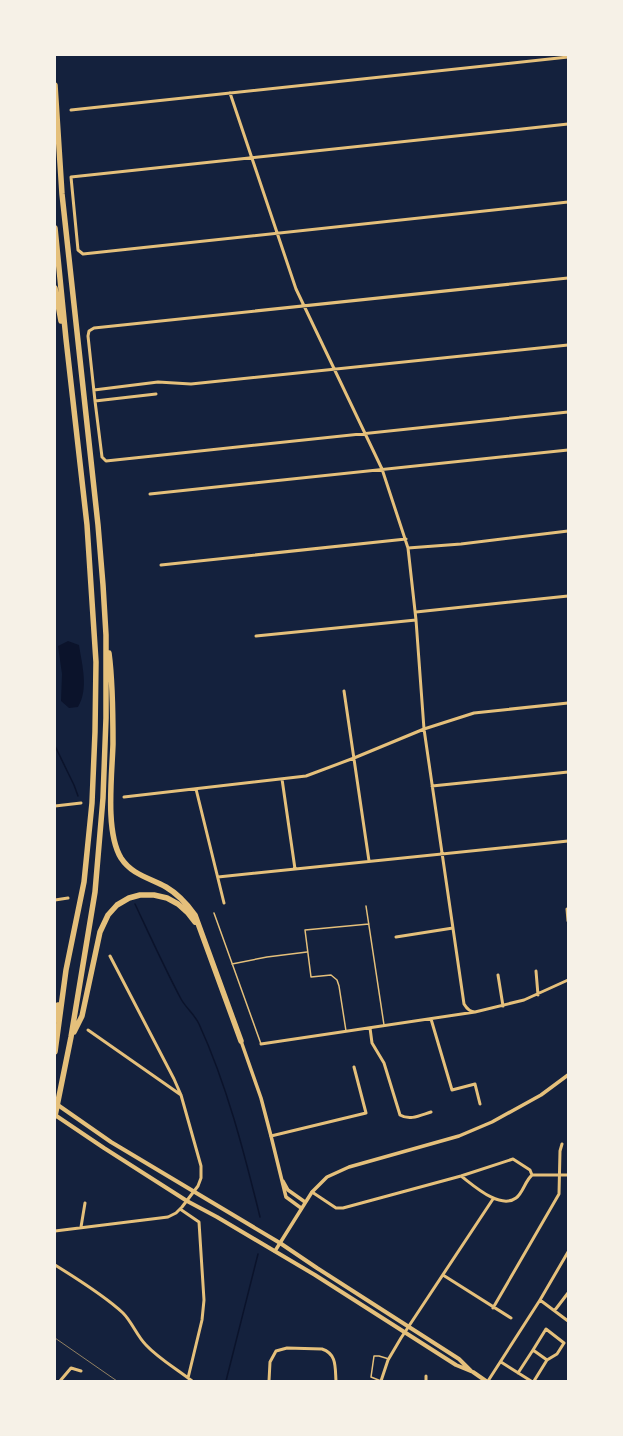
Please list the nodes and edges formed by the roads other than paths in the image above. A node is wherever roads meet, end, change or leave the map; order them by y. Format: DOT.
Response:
graph roads {
  1 [pos="568,57"];
  2 [pos="55,85"];
  3 [pos="230,93"];
  4 [pos="71,110"];
  5 [pos="568,124"];
  6 [pos="251,158"];
  7 [pos="568,202"];
  8 [pos="55,228"];
  9 [pos="276,233"];
  10 [pos="568,278"];
  11 [pos="55,288"];
  12 [pos="304,306"];
  13 [pos="66,339"];
  14 [pos="568,344"];
  15 [pos="334,370"];
  16 [pos="94,390"];
  17 [pos="156,394"];
  18 [pos="95,401"];
  19 [pos="568,412"];
  20 [pos="364,434"];
  21 [pos="568,450"];
  22 [pos="382,469"];
  23 [pos="150,494"];
  24 [pos="568,531"];
  25 [pos="406,539"];
  26 [pos="408,548"];
  27 [pos="161,565"];
  28 [pos="568,596"];
  29 [pos="416,612"];
  30 [pos="416,620"];
  31 [pos="106,635"];
  32 [pos="256,636"];
  33 [pos="344,691"];
  34 [pos="568,703"];
  35 [pos="424,729"];
  36 [pos="354,758"];
  37 [pos="568,772"];
  38 [pos="282,779"];
  39 [pos="432,786"];
  40 [pos="196,789"];
  41 [pos="124,797"];
  42 [pos="81,803"];
  43 [pos="55,806"];
  44 [pos="568,841"];
  45 [pos="442,854"];
  46 [pos="369,862"];
  47 [pos="295,869"];
  48 [pos="218,877"];
  49 [pos="68,898"];
  50 [pos="55,900"];
  51 [pos="224,903"];
  52 [pos="366,906"];
  53 [pos="567,909"];
  54 [pos="214,912"];
  55 [pos="568,921"];
  56 [pos="369,924"];
  57 [pos="198,925"];
  58 [pos="453,928"];
  59 [pos="396,937"];
  60 [pos="307,952"];
  61 [pos="110,956"];
  62 [pos="232,964"];
  63 [pos="66,970"];
  64 [pos="536,971"];
  65 [pos="498,975"];
  66 [pos="568,980"];
  67 [pos="538,995"];
  68 [pos="503,1006"];
  69 [pos="475,1012"];
  70 [pos="431,1019"];
  71 [pos="55,1020"];
  72 [pos="384,1026"];
  73 [pos="370,1028"];
  74 [pos="88,1030"];
  75 [pos="346,1032"];
  76 [pos="71,1037"];
  77 [pos="240,1042"];
  78 [pos="261,1044"];
  79 [pos="55,1052"];
  80 [pos="354,1067"];
  81 [pos="568,1075"];
  82 [pos="181,1095"];
  83 [pos="55,1102"];
  84 [pos="480,1104"];
  85 [pos="431,1112"];
  86 [pos="55,1116"];
  87 [pos="271,1136"];
  88 [pos="562,1144"];
  89 [pos="532,1175"];
  90 [pos="559,1175"];
  91 [pos="568,1175"];
  92 [pos="461,1176"];
  93 [pos="282,1178"];
  94 [pos="194,1192"];
  95 [pos="312,1192"];
  96 [pos="493,1199"];
  97 [pos="187,1201"];
  98 [pos="305,1202"];
  99 [pos="85,1203"];
  100 [pos="301,1208"];
  101 [pos="180,1209"];
  102 [pos="82,1227"];
  103 [pos="55,1231"];
  104 [pos="280,1243"];
  105 [pos="275,1251"];
  106 [pos="568,1252"];
  107 [pos="55,1265"];
  108 [pos="443,1275"];
  109 [pos="568,1293"];
  110 [pos="540,1300"];
  111 [pos="493,1308"];
  112 [pos="555,1310"];
  113 [pos="511,1318"];
  114 [pos="568,1321"];
  115 [pos="409,1326"];
  116 [pos="405,1332"];
  117 [pos="533,1350"];
  118 [pos="389,1359"];
  119 [pos="547,1360"];
  120 [pos="501,1362"];
  121 [pos="81,1371"];
  122 [pos="473,1372"];
  123 [pos="518,1373"];
  124 [pos="426,1376"];
  125 [pos="188,1378"];
  126 [pos="60,1381"];
  127 [pos="192,1381"];
  128 [pos="269,1381"];
  129 [pos="336,1381"];
  130 [pos="381,1381"];
  131 [pos="426,1381"];
  132 [pos="487,1381"];
  133 [pos="531,1381"];
  134 [pos="534,1381"];
  1 -- 3 [label="street"];
  2 -- 31 [label="highway"];
  3 -- 4 [label="street"];
  3 -- 6 [label="street"];
  5 -- 6 [label="street"];
  6 -- 9 [label="street"];
  6 -- 9 [label="street"];
  7 -- 9 [label="street"];
  8 -- 13 [label="highway"];
  9 -- 12 [label="street"];
  10 -- 12 [label="street"];
  11 -- 13 [label="highway"];
  12 -- 15 [label="street"];
  12 -- 16 [label="street"];
  13 -- 63 [label="highway"];
  14 -- 15 [label="street"];
  15 -- 16 [label="street"];
  15 -- 20 [label="street"];
  16 -- 18 [label="street"];
  17 -- 18 [label="street"];
  18 -- 20 [label="street"];
  19 -- 20 [label="street"];
  20 -- 22 [label="street"];
  21 -- 22 [label="street"];
  22 -- 23 [label="street"];
  22 -- 25 [label="street"];
  24 -- 26 [label="street"];
  25 -- 26 [label="street"];
  25 -- 27 [label="street"];
  26 -- 29 [label="street"];
  28 -- 29 [label="street"];
  29 -- 30 [label="street"];
  30 -- 32 [label="street"];
  30 -- 35 [label="street"];
  31 -- 57 [label="highway"];
  31 -- 76 [label="highway"];
  33 -- 36 [label="street"];
  34 -- 35 [label="street"];
  35 -- 36 [label="street"];
  35 -- 39 [label="street"];
  36 -- 38 [label="street"];
  36 -- 46 [label="street"];
  37 -- 39 [label="street"];
  38 -- 40 [label="street"];
  38 -- 47 [label="street"];
  39 -- 45 [label="street"];
  40 -- 41 [label="street"];
  40 -- 48 [label="street"];
  42 -- 43 [label="street"];
  44 -- 45 [label="street"];
  45 -- 46 [label="street"];
  45 -- 58 [label="street"];
  46 -- 47 [label="street"];
  47 -- 48 [label="street"];
  48 -- 51 [label="street"];
  49 -- 50 [label="street"];
  52 -- 56 [label="lane"];
  53 -- 55 [label="street"];
  54 -- 62 [label="lane"];
  56 -- 60 [label="lane"];
  56 -- 72 [label="lane"];
  57 -- 76 [label="highway"];
  57 -- 77 [label="highway"];
  58 -- 59 [label="street"];
  58 -- 69 [label="street"];
  60 -- 62 [label="lane"];
  60 -- 75 [label="lane"];
  61 -- 82 [label="street"];
  62 -- 78 [label="lane"];
  63 -- 71 [label="highway"];
  63 -- 79 [label="highway"];
  64 -- 67 [label="street"];
  65 -- 68 [label="street"];
  66 -- 67 [label="street"];
  67 -- 68 [label="street"];
  68 -- 69 [label="street"];
  69 -- 70 [label="street"];
  70 -- 72 [label="street"];
  70 -- 84 [label="street"];
  72 -- 73 [label="street"];
  73 -- 75 [label="street"];
  73 -- 85 [label="street"];
  74 -- 82 [label="street"];
  75 -- 78 [label="street"];
  76 -- 86 [label="highway"];
  77 -- 87 [label="street"];
  80 -- 87 [label="street"];
  81 -- 95 [label="street"];
  82 -- 94 [label="street"];
  83 -- 94 [label="main road"];
  86 -- 97 [label="main road"];
  87 -- 93 [label="street"];
  88 -- 90 [label="street"];
  89 -- 90 [label="street"];
  89 -- 92 [label="street"];
  89 -- 96 [label="street"];
  90 -- 91 [label="street"];
  90 -- 111 [label="street"];
  92 -- 95 [label="street"];
  92 -- 96 [label="street"];
  93 -- 98 [label="street"];
  93 -- 100 [label="street"];
  94 -- 97 [label="street"];
  94 -- 104 [label="main road"];
  95 -- 98 [label="street"];
  96 -- 108 [label="street"];
  97 -- 101 [label="street"];
  97 -- 105 [label="main road"];
  98 -- 100 [label="street"];
  99 -- 102 [label="street"];
  100 -- 104 [label="street"];
  101 -- 102 [label="street"];
  101 -- 125 [label="street"];
  102 -- 103 [label="street"];
  104 -- 105 [label="street"];
  104 -- 115 [label="main road"];
  105 -- 116 [label="main road"];
  106 -- 110 [label="street"];
  107 -- 125 [label="street"];
  108 -- 111 [label="street"];
  108 -- 115 [label="street"];
  109 -- 112 [label="street"];
  110 -- 112 [label="street"];
  110 -- 120 [label="street"];
  111 -- 113 [label="street"];
  112 -- 114 [label="street"];
  115 -- 116 [label="street"];
  115 -- 122 [label="main road"];
  116 -- 118 [label="street"];
  116 -- 122 [label="main road"];
  117 -- 119 [label="street"];
  117 -- 119 [label="street"];
  117 -- 123 [label="street"];
  118 -- 130 [label="street"];
  118 -- 130 [label="lane"];
  119 -- 134 [label="street"];
  120 -- 123 [label="street"];
  120 -- 132 [label="street"];
  121 -- 126 [label="street"];
  122 -- 132 [label="main road"];
  123 -- 133 [label="street"];
  124 -- 131 [label="street"];
  125 -- 127 [label="street"];
  128 -- 129 [label="street"];
}
